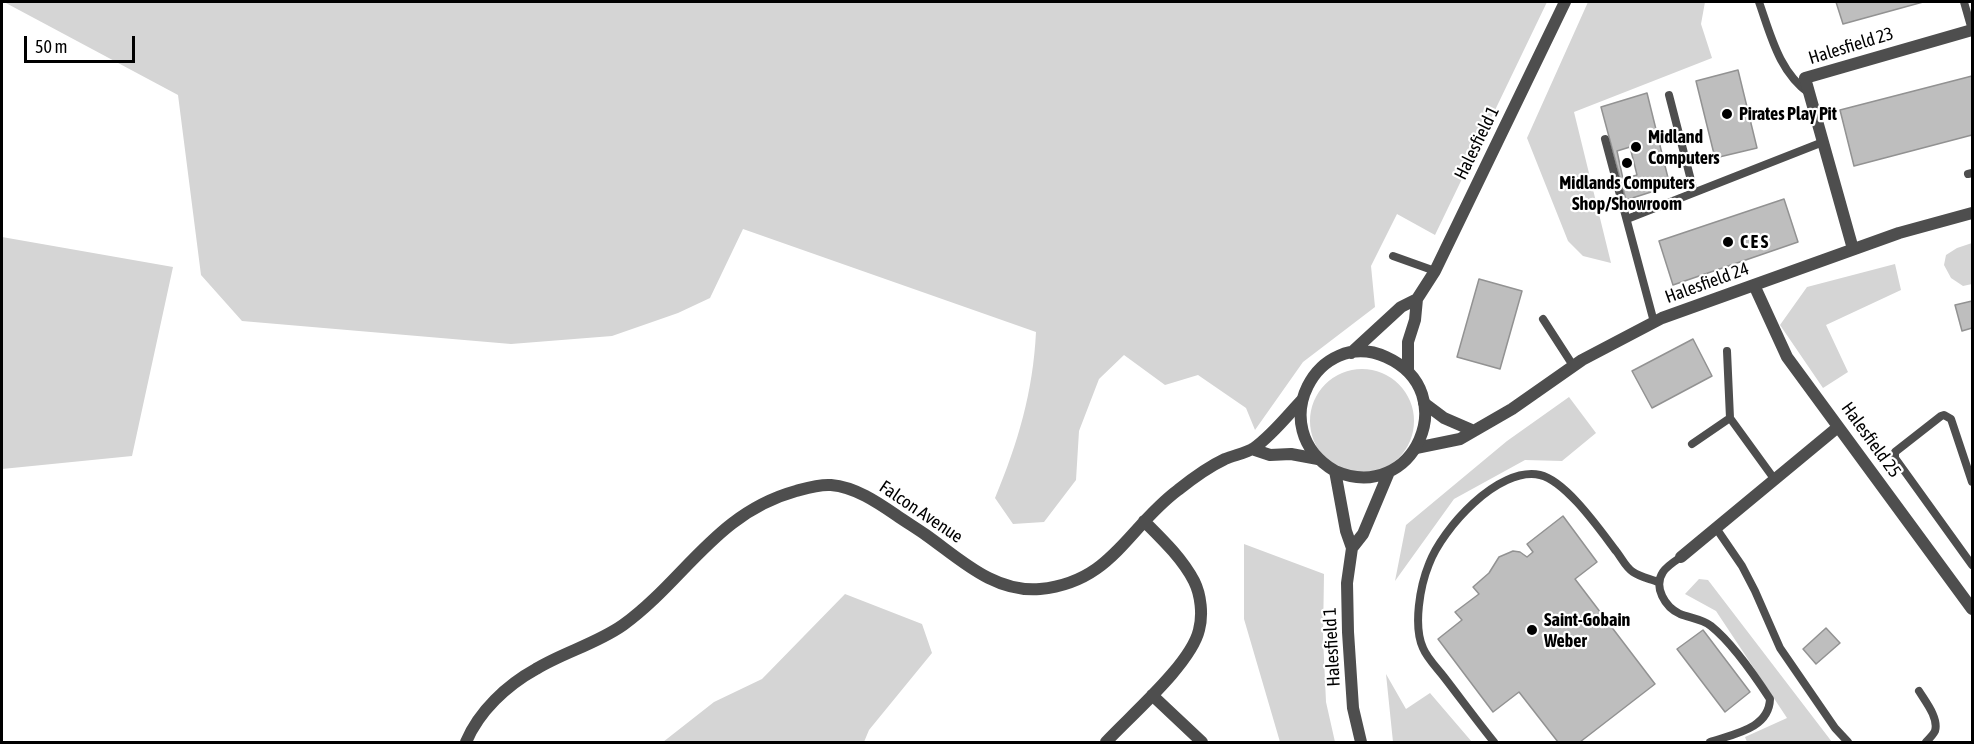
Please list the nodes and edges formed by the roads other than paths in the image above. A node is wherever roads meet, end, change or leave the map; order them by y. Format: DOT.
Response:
graph roads {
  1 [pos="1565,2"];
  2 [pos="1759,2"];
  3 [pos="1964,2"];
  4 [pos="1972,30"];
  5 [pos="1669,95"];
  6 [pos="1810,95"];
  7 [pos="1605,139"];
  8 [pos="1823,142"];
  9 [pos="1695,192"];
  10 [pos="1972,213"];
  11 [pos="1627,219"];
  12 [pos="1854,249"];
  13 [pos="1393,256"];
  14 [pos="1435,271"];
  15 [pos="1754,285"];
  16 [pos="1417,299"];
  17 [pos="1543,320"];
  18 [pos="1654,322"];
  19 [pos="1727,351"];
  20 [pos="1351,353"];
  21 [pos="1574,367"];
  22 [pos="1408,371"];
  23 [pos="1301,401"];
  24 [pos="1424,403"];
  25 [pos="1730,418"];
  26 [pos="1838,427"];
  27 [pos="1474,431"];
  28 [pos="1692,444"];
  29 [pos="1416,448"];
  30 [pos="1252,449"];
  31 [pos="1318,459"];
  32 [pos="1335,471"];
  33 [pos="1389,472"];
  34 [pos="1775,480"];
  35 [pos="1972,482"];
  36 [pos="1144,521"];
  37 [pos="1716,528"];
  38 [pos="1352,548"];
  39 [pos="1681,557"];
  40 [pos="1972,565"];
  41 [pos="1658,582"];
  42 [pos="1972,609"];
  43 [pos="1919,691"];
  44 [pos="1152,695"];
  45 [pos="466,742"];
  46 [pos="1106,742"];
  47 [pos="1202,742"];
  48 [pos="1361,742"];
  49 [pos="1494,742"];
  50 [pos="1710,742"];
  51 [pos="1848,742"];
  52 [pos="1926,742"];
  1 -- 14 [label="street, Halesfield 1"];
  2 -- 6 [label="lane"];
  3 -- 4 [label="lane"];
  4 -- 6 [label="street, Halesfield 23"];
  5 -- 9 [label="lane"];
  6 -- 8 [label="street, Halesfield 23"];
  7 -- 11 [label="lane"];
  8 -- 9 [label="lane"];
  8 -- 12 [label="street, Halesfield 23"];
  9 -- 11 [label="lane"];
  10 -- 12 [label="street, Halesfield 24"];
  11 -- 18 [label="lane"];
  12 -- 15 [label="street, Halesfield 24"];
  13 -- 14 [label="lane"];
  14 -- 16 [label="street, Halesfield 1"];
  15 -- 18 [label="street, Halesfield 24"];
  15 -- 26 [label="street, Halesfield 25"];
  16 -- 20 [label="street, Halesfield 1"];
  16 -- 22 [label="street, Halesfield 1"];
  17 -- 21 [label="lane"];
  18 -- 21 [label="street, Halesfield 24"];
  19 -- 25 [label="lane"];
  20 -- 22 [label="street, Halesfield 1"];
  20 -- 23 [label="street, Halesfield 1"];
  21 -- 27 [label="street, Halesfield 24"];
  22 -- 24 [label="street, Halesfield 1"];
  23 -- 30 [label="street, Falcon Avenue"];
  23 -- 31 [label="street, Halesfield 1"];
  24 -- 27 [label="street"];
  24 -- 29 [label="street, Halesfield 1"];
  25 -- 28 [label="lane"];
  25 -- 34 [label="lane"];
  26 -- 34 [label="street"];
  26 -- 42 [label="street, Halesfield 25"];
  27 -- 29 [label="street, Halesfield 24"];
  29 -- 33 [label="street, Halesfield 1"];
  30 -- 31 [label="street"];
  30 -- 36 [label="street, Falcon Avenue"];
  31 -- 32 [label="street, Halesfield 1"];
  32 -- 33 [label="street, Halesfield 1"];
  32 -- 38 [label="street, Halesfield 1"];
  33 -- 38 [label="street, Halesfield 1"];
  34 -- 37 [label="street"];
  35 -- 40 [label="lane"];
  36 -- 44 [label="street"];
  36 -- 45 [label="street, Falcon Avenue"];
  37 -- 39 [label="street"];
  37 -- 51 [label="lane"];
  38 -- 48 [label="street, Halesfield 1"];
  39 -- 41 [label="lane"];
  41 -- 49 [label="lane"];
  41 -- 50 [label="lane"];
  43 -- 52 [label="lane"];
  44 -- 46 [label="street"];
  44 -- 47 [label="street"];
}
